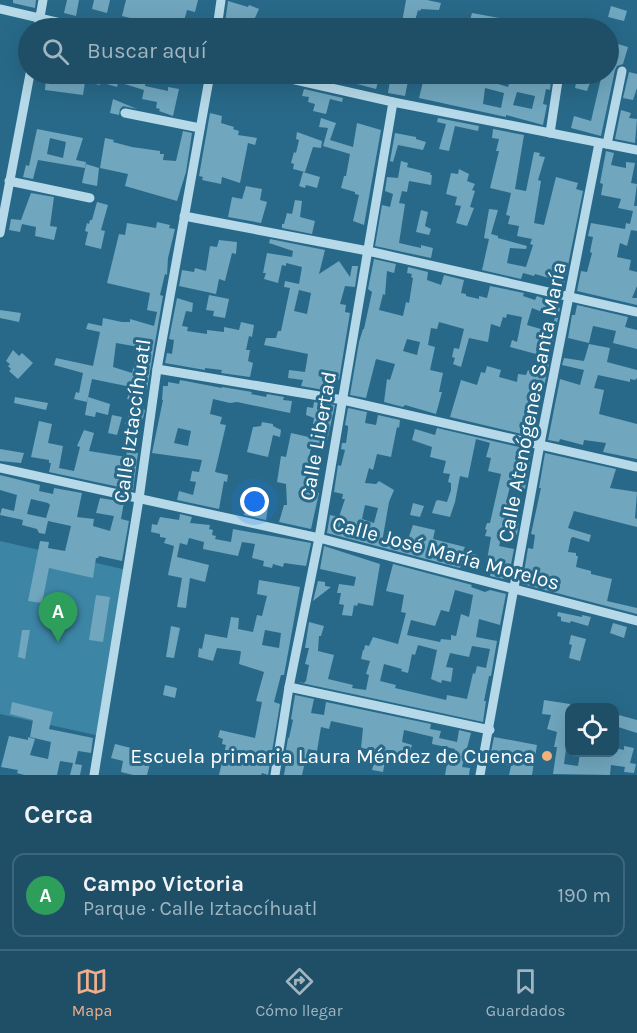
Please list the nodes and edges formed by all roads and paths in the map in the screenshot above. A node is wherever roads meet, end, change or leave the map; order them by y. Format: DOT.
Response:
graph roads {
  1 [pos="44,0"];
  2 [pos="221,0"];
  3 [pos="0,9"];
  4 [pos="40,18"];
  5 [pos="218,18"];
  6 [pos="622,71"];
  7 [pos="619,82"];
  8 [pos="28,84"];
  9 [pos="208,84"];
  10 [pos="313,84"];
  11 [pos="557,84"];
  12 [pos="619,84"];
  13 [pos="393,102"];
  14 [pos="125,113"];
  15 [pos="200,128"];
  16 [pos="550,133"];
  17 [pos="603,143"];
  18 [pos="637,150"];
  19 [pos="9,181"];
  20 [pos="90,198"];
  21 [pos="184,216"];
  22 [pos="0,233"];
  23 [pos="368,251"];
  24 [pos="569,296"];
  25 [pos="637,312"];
  26 [pos="157,369"];
  27 [pos="343,400"];
  28 [pos="540,444"];
  29 [pos="637,467"];
  30 [pos="0,468"];
  31 [pos="139,499"];
  32 [pos="319,538"];
  33 [pos="515,590"];
  34 [pos="637,621"];
  35 [pos="290,687"];
  36 [pos="489,730"];
  37 [pos="94,775"];
  38 [pos="275,775"];
  39 [pos="480,775"];
  1 -- 4 [label="street"];
  2 -- 5 [label="street"];
  3 -- 4 [label="street"];
  6 -- 7 [label="street, Calle Atenógenes Santa María"];
  8 -- 19 [label="street"];
  9 -- 15 [label="street, Calle Iztaccíhuatl"];
  10 -- 13 [label="street"];
  11 -- 16 [label="street"];
  12 -- 17 [label="street, Calle Atenógenes Santa María"];
  13 -- 16 [label="street"];
  13 -- 23 [label="street, Calle Libertad"];
  14 -- 15 [label="street"];
  15 -- 21 [label="street, Calle Iztaccíhuatl"];
  16 -- 17 [label="street"];
  17 -- 18 [label="street"];
  17 -- 24 [label="street, Calle Atenógenes Santa María"];
  19 -- 20 [label="street"];
  19 -- 22 [label="street"];
  21 -- 23 [label="street"];
  21 -- 26 [label="street, Calle Iztaccíhuatl"];
  23 -- 24 [label="street"];
  23 -- 27 [label="street, Calle Libertad"];
  24 -- 25 [label="street"];
  24 -- 28 [label="street, Calle Atenógenes Santa María"];
  26 -- 27 [label="street"];
  26 -- 31 [label="street, Calle Iztaccíhuatl"];
  27 -- 28 [label="street"];
  27 -- 32 [label="street, Calle Libertad"];
  28 -- 29 [label="street"];
  28 -- 33 [label="street, Calle Atenógenes Santa María"];
  30 -- 31 [label="street, Calle José María Morelos"];
  31 -- 32 [label="street, Calle José María Morelos"];
  31 -- 37 [label="street, Calle Iztaccíhuatl"];
  32 -- 33 [label="street, Calle José María Morelos"];
  32 -- 35 [label="street, Calle Libertad"];
  33 -- 34 [label="street, Calle José María Morelos"];
  33 -- 36 [label="street, Calle Atenógenes Santa María"];
  35 -- 36 [label="street"];
  35 -- 38 [label="street, Calle Libertad"];
  36 -- 39 [label="street, Calle Atenógenes Santa María"];
}
